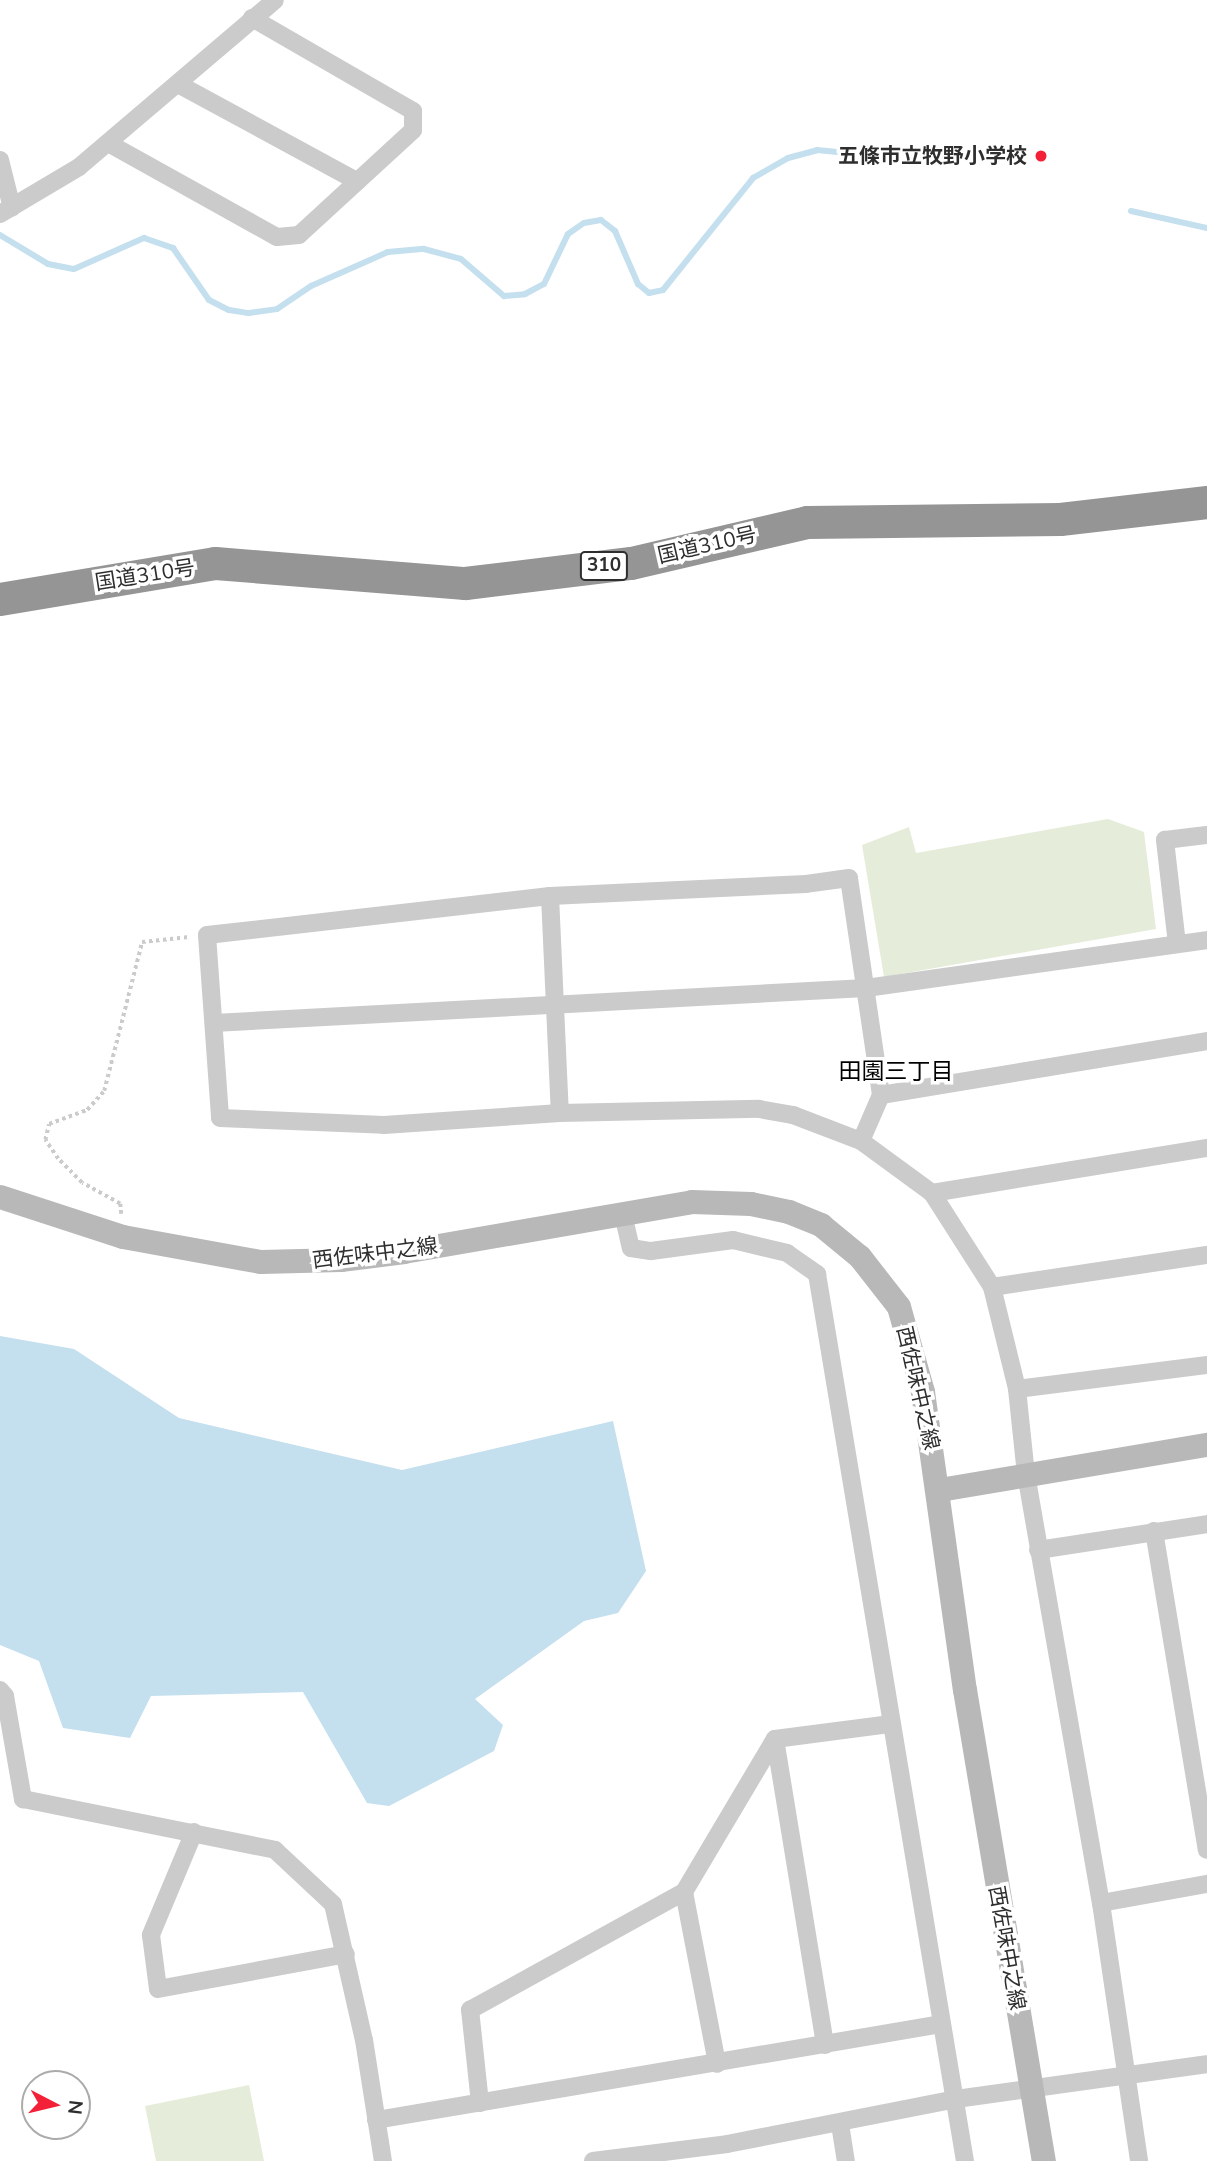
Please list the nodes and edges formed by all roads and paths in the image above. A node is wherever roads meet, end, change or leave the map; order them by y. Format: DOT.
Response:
graph roads {
  1 [pos="275,0"];
  2 [pos="252,18"];
  3 [pos="178,84"];
  4 [pos="108,143"];
  5 [pos="0,160"];
  6 [pos="358,181"];
  7 [pos="6,211"];
  8 [pos="1207,502"];
  9 [pos="0,599"];
  10 [pos="1207,835"];
  11 [pos="550,896"];
  12 [pos="207,935"];
  13 [pos="1207,940"];
  14 [pos="1177,944"];
  15 [pos="866,988"];
  16 [pos="556,1005"];
  17 [pos="214,1023"];
  18 [pos="1207,1041"];
  19 [pos="881,1095"];
  20 [pos="560,1113"];
  21 [pos="861,1141"];
  22 [pos="1207,1148"];
  23 [pos="932,1193"];
  24 [pos="0,1197"];
  25 [pos="623,1214"];
  26 [pos="123,1237"];
  27 [pos="1207,1255"];
  28 [pos="992,1287"];
  29 [pos="1207,1365"];
  30 [pos="1017,1389"];
  31 [pos="1207,1445"];
  32 [pos="1026,1474"];
  33 [pos="940,1490"];
  34 [pos="1207,1524"];
  35 [pos="1154,1531"];
  36 [pos="1038,1550"];
  37 [pos="0,1690"];
  38 [pos="891,1724"];
  39 [pos="775,1739"];
  40 [pos="194,1832"];
  41 [pos="1207,1850"];
  42 [pos="1207,1884"];
  43 [pos="684,1892"];
  44 [pos="1101,1903"];
  45 [pos="346,1954"];
  46 [pos="942,2024"];
  47 [pos="825,2046"];
  48 [pos="717,2064"];
  49 [pos="1207,2064"];
  50 [pos="1125,2078"];
  51 [pos="1032,2089"];
  52 [pos="956,2099"];
  53 [pos="480,2103"];
  54 [pos="376,2120"];
  55 [pos="840,2124"];
  56 [pos="729,2153"];
  57 [pos="612,2159"];
  58 [pos="383,2161"];
  59 [pos="593,2161"];
  60 [pos="846,2161"];
  61 [pos="965,2161"];
  62 [pos="1044,2161"];
  63 [pos="1139,2161"];
  1 -- 2 [label="street"];
  2 -- 3 [label="street"];
  2 -- 6 [label="street"];
  3 -- 4 [label="street"];
  3 -- 6 [label="street"];
  4 -- 6 [label="street"];
  4 -- 7 [label="street"];
  5 -- 7 [label="street"];
  8 -- 9 [label="highway, 国道310号 / 310"];
  10 -- 14 [label="street"];
  11 -- 12 [label="street"];
  11 -- 15 [label="street"];
  11 -- 16 [label="street"];
  12 -- 17 [label="street"];
  12 -- 26 [label="path"];
  13 -- 14 [label="street"];
  14 -- 15 [label="street"];
  15 -- 16 [label="street"];
  15 -- 19 [label="street"];
  16 -- 17 [label="street"];
  16 -- 20 [label="street"];
  17 -- 20 [label="street"];
  18 -- 19 [label="street"];
  19 -- 21 [label="street"];
  20 -- 21 [label="street"];
  21 -- 23 [label="street"];
  22 -- 23 [label="street"];
  23 -- 28 [label="street"];
  24 -- 26 [label="main road, 西佐味中之線"];
  25 -- 26 [label="main road, 西佐味中之線"];
  25 -- 33 [label="main road, 西佐味中之線"];
  25 -- 38 [label="street"];
  27 -- 28 [label="street"];
  28 -- 30 [label="street"];
  29 -- 30 [label="street"];
  30 -- 32 [label="street"];
  31 -- 32 [label="main road"];
  32 -- 33 [label="main road"];
  32 -- 36 [label="street"];
  33 -- 51 [label="main road, 西佐味中之線"];
  34 -- 35 [label="street"];
  35 -- 36 [label="street"];
  35 -- 41 [label="street"];
  36 -- 44 [label="street"];
  37 -- 40 [label="street"];
  38 -- 39 [label="street"];
  38 -- 46 [label="street"];
  39 -- 43 [label="street"];
  39 -- 47 [label="street"];
  40 -- 45 [label="street"];
  40 -- 45 [label="street"];
  42 -- 44 [label="street"];
  43 -- 48 [label="street"];
  43 -- 53 [label="street"];
  44 -- 50 [label="street"];
  45 -- 54 [label="street"];
  46 -- 47 [label="street"];
  46 -- 52 [label="street"];
  47 -- 48 [label="street"];
  48 -- 53 [label="street"];
  49 -- 50 [label="street"];
  50 -- 51 [label="street"];
  50 -- 63 [label="street"];
  51 -- 52 [label="street"];
  51 -- 62 [label="main road, 西佐味中之線"];
  52 -- 55 [label="street"];
  52 -- 61 [label="street"];
  53 -- 54 [label="street"];
  54 -- 58 [label="street"];
  55 -- 56 [label="street"];
  55 -- 60 [label="street"];
  56 -- 57 [label="street"];
  57 -- 59 [label="street"];
}
